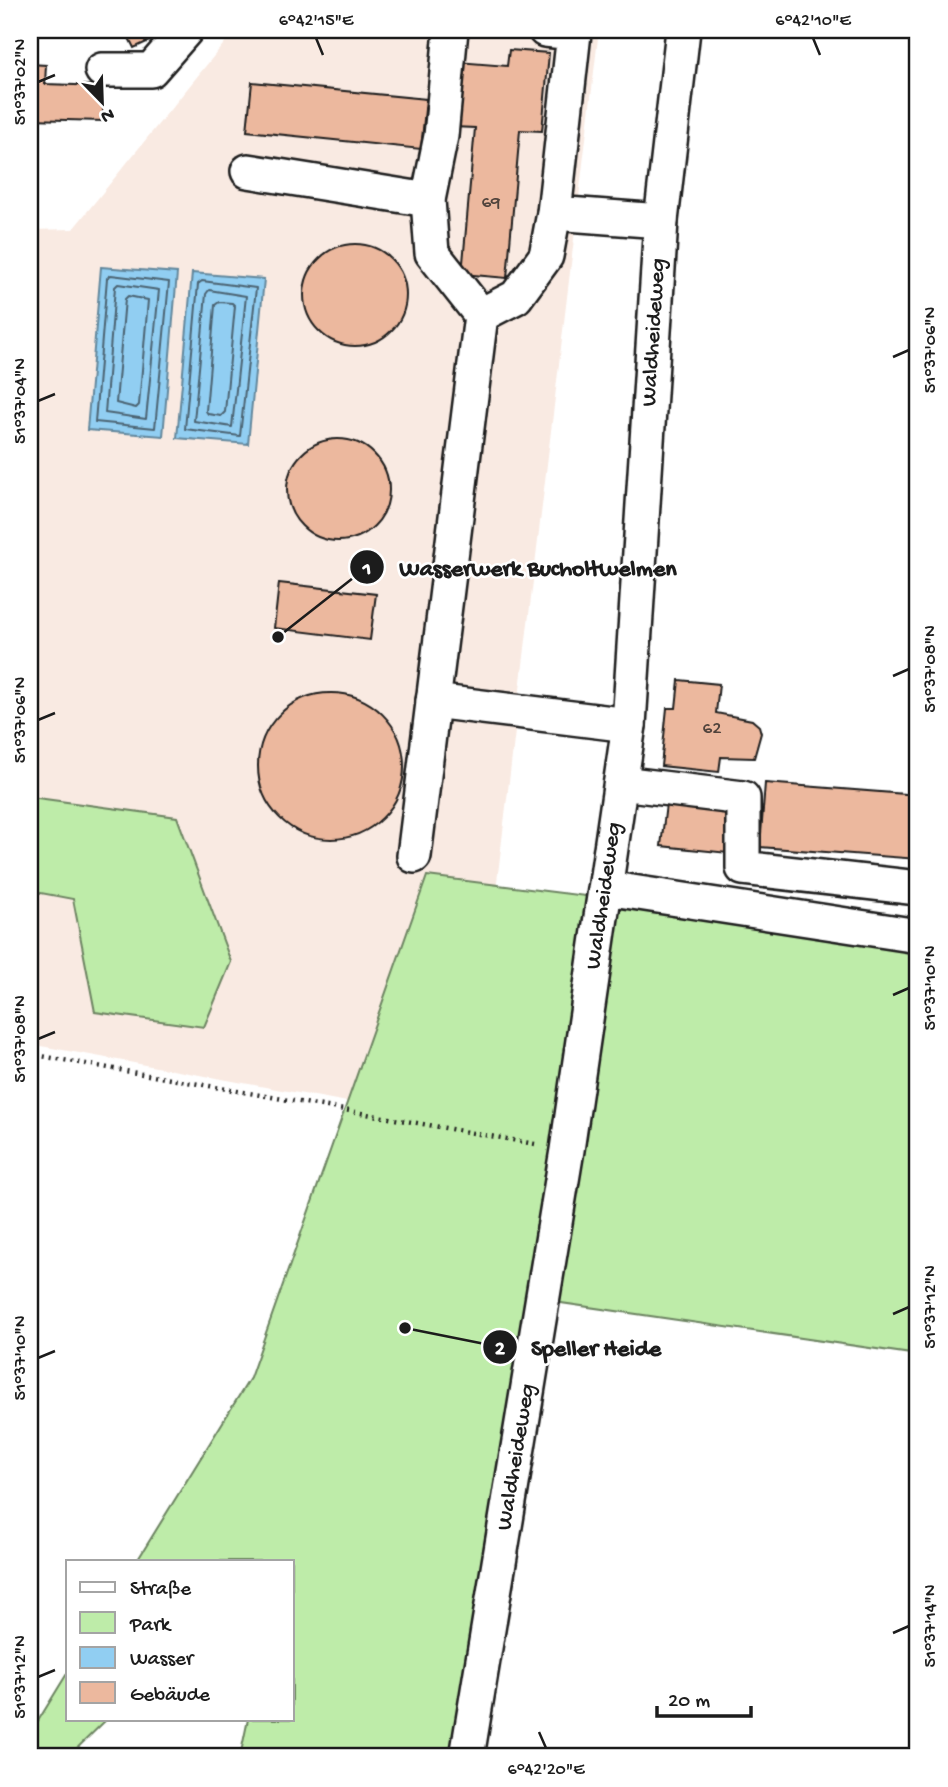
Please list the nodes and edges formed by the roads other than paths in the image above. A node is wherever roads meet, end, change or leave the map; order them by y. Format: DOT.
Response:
graph roads {
  1 [pos="186,30"];
  2 [pos="451,30"];
  3 [pos="545,30"];
  4 [pos="683,30"];
  5 [pos="102,70"];
  6 [pos="248,171"];
  7 [pos="428,200"];
  8 [pos="554,214"];
  9 [pos="661,221"];
  10 [pos="481,315"];
  11 [pos="433,701"];
  12 [pos="629,725"];
  13 [pos="621,783"];
  14 [pos="414,856"];
  15 [pos="606,888"];
  16 [pos="918,888"];
  17 [pos="918,936"];
  18 [pos="467,1757"];
  1 -- 5 [label="street"];
  2 -- 7 [label="street"];
  3 -- 8 [label="street"];
  4 -- 9 [label="street, Waldheideweg"];
  6 -- 7 [label="street"];
  7 -- 10 [label="street"];
  8 -- 9 [label="street"];
  8 -- 10 [label="street"];
  9 -- 12 [label="street, Waldheideweg"];
  10 -- 11 [label="street"];
  11 -- 12 [label="street"];
  11 -- 14 [label="street"];
  12 -- 13 [label="street, Waldheideweg"];
  13 -- 15 [label="street, Waldheideweg"];
  13 -- 16 [label="street"];
  15 -- 17 [label="street"];
  15 -- 18 [label="street, Waldheideweg"];
}
